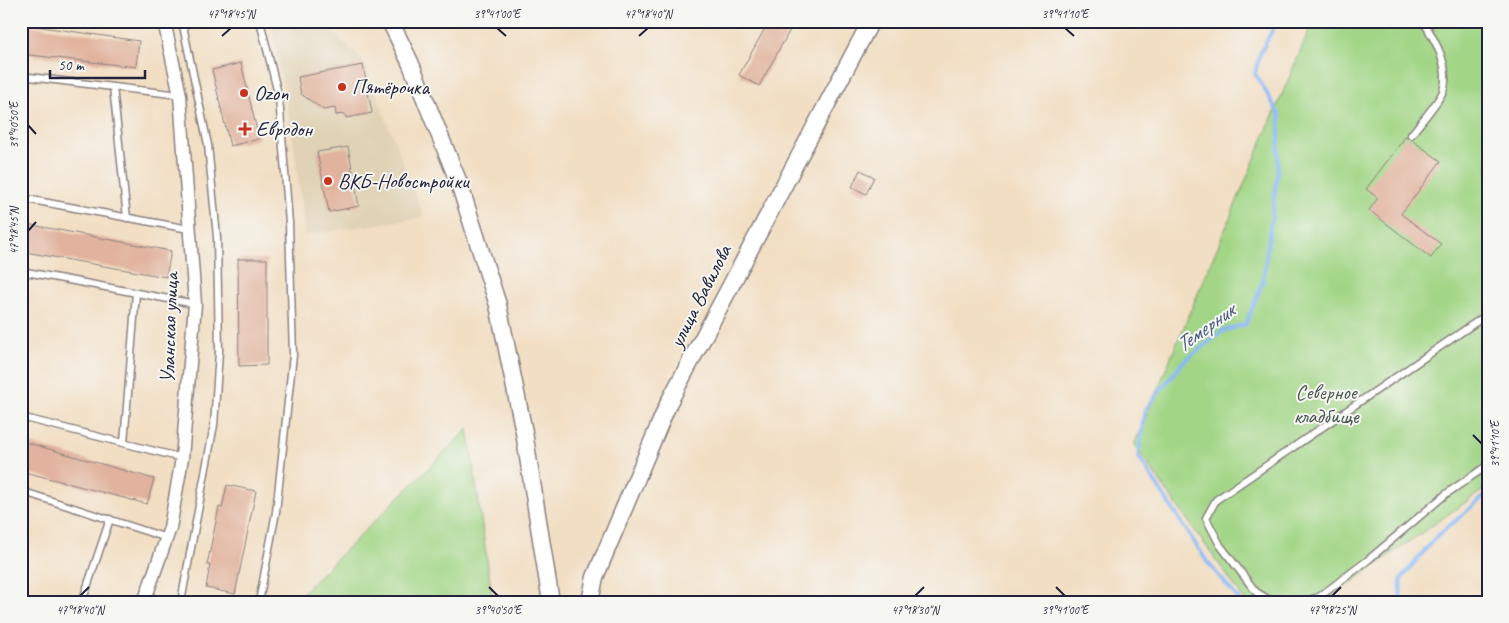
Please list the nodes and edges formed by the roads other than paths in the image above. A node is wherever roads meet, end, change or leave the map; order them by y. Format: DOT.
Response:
graph roads {
  1 [pos="164,21"];
  2 [pos="182,21"];
  3 [pos="260,21"];
  4 [pos="390,21"];
  5 [pos="870,21"];
  6 [pos="1423,21"];
  7 [pos="21,76"];
  8 [pos="113,87"];
  9 [pos="180,95"];
  10 [pos="1411,135"];
  11 [pos="21,198"];
  12 [pos="127,218"];
  13 [pos="189,229"];
  14 [pos="21,271"];
  15 [pos="136,293"];
  16 [pos="194,304"];
  17 [pos="1488,314"];
  18 [pos="21,417"];
  19 [pos="124,443"];
  20 [pos="182,458"];
  21 [pos="1488,465"];
  22 [pos="21,491"];
  23 [pos="110,519"];
  24 [pos="167,538"];
  25 [pos="82,602"];
  26 [pos="144,602"];
  27 [pos="181,602"];
  28 [pos="259,602"];
  29 [pos="551,602"];
  30 [pos="590,602"];
  31 [pos="1273,602"];
  32 [pos="1302,602"];
  1 -- 9 [label="street, Уланская улица"];
  2 -- 27 [label="lane"];
  3 -- 28 [label="lane"];
  4 -- 29 [label="street"];
  5 -- 30 [label="street, улица Вавилова"];
  6 -- 10 [label="lane"];
  7 -- 8 [label="lane"];
  8 -- 9 [label="lane"];
  8 -- 12 [label="lane"];
  9 -- 13 [label="street, Уланская улица"];
  11 -- 12 [label="lane"];
  12 -- 13 [label="lane"];
  13 -- 16 [label="street, Уланская улица"];
  14 -- 15 [label="lane"];
  15 -- 16 [label="lane"];
  15 -- 19 [label="lane"];
  16 -- 20 [label="street, Уланская улица"];
  17 -- 31 [label="lane"];
  18 -- 19 [label="lane"];
  19 -- 20 [label="lane"];
  20 -- 24 [label="street, Уланская улица"];
  21 -- 32 [label="lane"];
  22 -- 23 [label="lane"];
  23 -- 24 [label="lane"];
  23 -- 25 [label="lane"];
  24 -- 26 [label="street, Уланская улица"];
}
